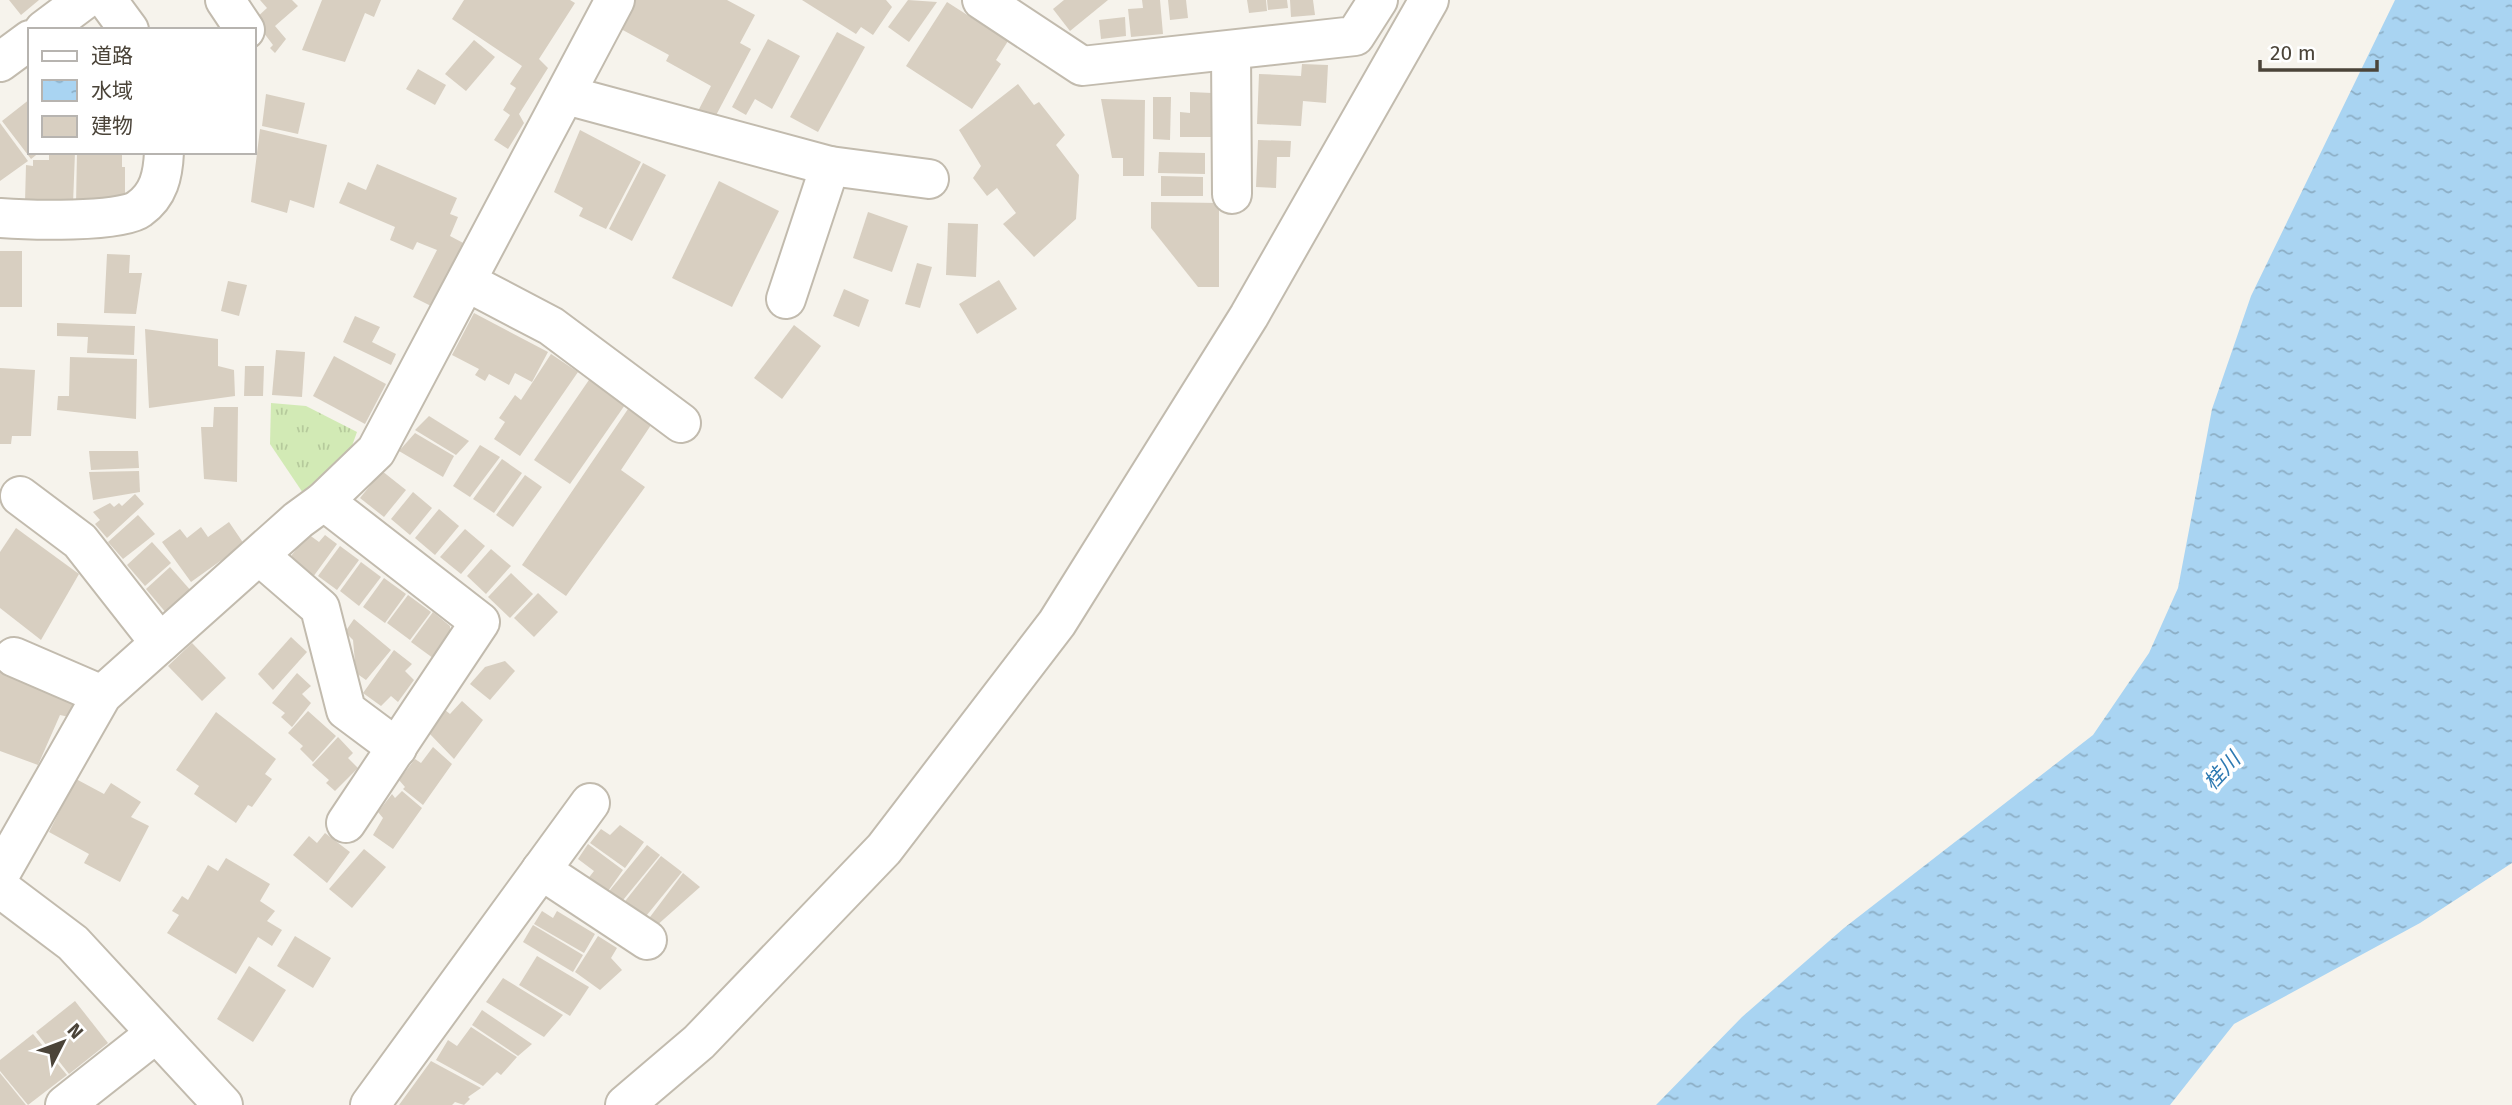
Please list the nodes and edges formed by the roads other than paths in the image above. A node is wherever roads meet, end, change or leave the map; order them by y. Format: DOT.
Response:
graph roads {
  1 [pos="84,0"];
  2 [pos="107,0"];
  3 [pos="225,0"];
  4 [pos="615,0"];
  5 [pos="982,0"];
  6 [pos="1378,0"];
  7 [pos="1429,0"];
  8 [pos="47,28"];
  9 [pos="128,28"];
  10 [pos="244,28"];
  11 [pos="28,41"];
  12 [pos="1231,52"];
  13 [pos="0,62"];
  14 [pos="566,95"];
  15 [pos="164,154"];
  16 [pos="830,166"];
  17 [pos="929,179"];
  18 [pos="1232,194"];
  19 [pos="0,218"];
  20 [pos="467,282"];
  21 [pos="786,299"];
  22 [pos="681,423"];
  23 [pos="20,496"];
  24 [pos="324,501"];
  25 [pos="260,556"];
  26 [pos="160,643"];
  27 [pos="13,657"];
  28 [pos="102,695"];
  29 [pos="397,748"];
  30 [pos="590,803"];
  31 [pos="346,823"];
  32 [pos="541,870"];
  33 [pos="0,874"];
  34 [pos="0,888"];
  35 [pos="647,940"];
  36 [pos="155,1034"];
  37 [pos="65,1105"];
  38 [pos="223,1105"];
  39 [pos="370,1105"];
  40 [pos="625,1105"];
  1 -- 8 [label="street"];
  2 -- 9 [label="street"];
  3 -- 10 [label="street"];
  4 -- 14 [label="street"];
  5 -- 12 [label="street"];
  6 -- 12 [label="street"];
  7 -- 40 [label="street"];
  11 -- 13 [label="street"];
  12 -- 18 [label="street"];
  14 -- 16 [label="street"];
  14 -- 20 [label="street"];
  15 -- 19 [label="street"];
  16 -- 17 [label="street"];
  16 -- 21 [label="street"];
  20 -- 22 [label="street"];
  20 -- 24 [label="street"];
  23 -- 26 [label="street"];
  24 -- 25 [label="street"];
  24 -- 29 [label="street"];
  25 -- 26 [label="street"];
  25 -- 29 [label="street"];
  26 -- 28 [label="street"];
  27 -- 28 [label="street"];
  28 -- 33 [label="street"];
  29 -- 31 [label="street"];
  30 -- 32 [label="street"];
  32 -- 35 [label="street"];
  32 -- 39 [label="street"];
  34 -- 36 [label="street"];
  36 -- 37 [label="street"];
  36 -- 38 [label="street"];
}
